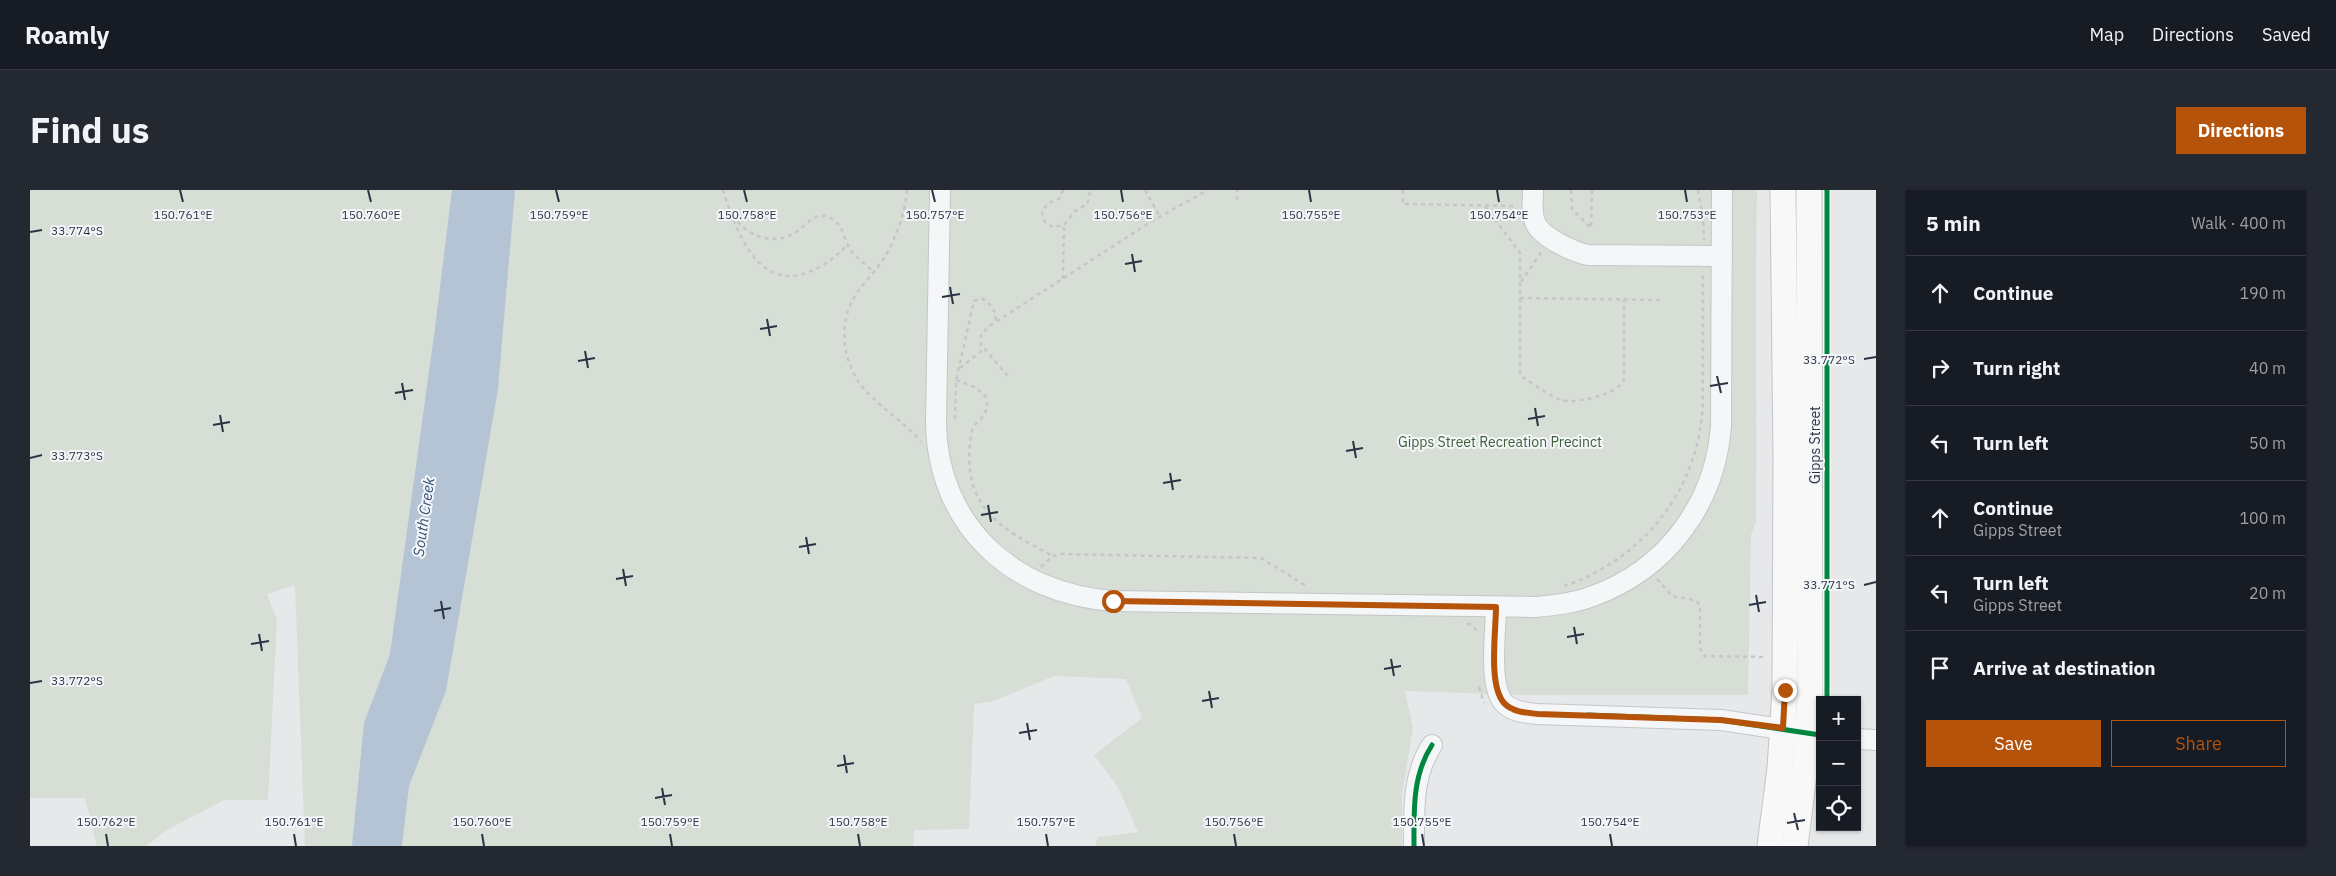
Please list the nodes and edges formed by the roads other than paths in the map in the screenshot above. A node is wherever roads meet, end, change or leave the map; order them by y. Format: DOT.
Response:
graph roads {
  1 [pos="940,190"];
  2 [pos="1532,190"];
  3 [pos="1722,190"];
  4 [pos="1783,190"];
  5 [pos="1809,190"];
  6 [pos="1713,256"];
  7 [pos="1496,607"];
  8 [pos="1783,728"];
  9 [pos="1814,734"];
  10 [pos="1861,739"];
  11 [pos="1876,740"];
  12 [pos="1432,745"];
  13 [pos="1414,846"];
  14 [pos="1770,846"];
  15 [pos="1795,846"];
  1 -- 7 [label="street"];
  2 -- 6 [label="street"];
  3 -- 6 [label="street"];
  4 -- 8 [label="main road, Gipps Street"];
  5 -- 9 [label="main road, Gipps Street"];
  6 -- 7 [label="street"];
  7 -- 8 [label="street"];
  8 -- 9 [label="street"];
  8 -- 14 [label="main road, Gipps Street"];
  9 -- 15 [label="main road, Gipps Street"];
  10 -- 11 [label="street"];
  12 -- 13 [label="street"];
}
